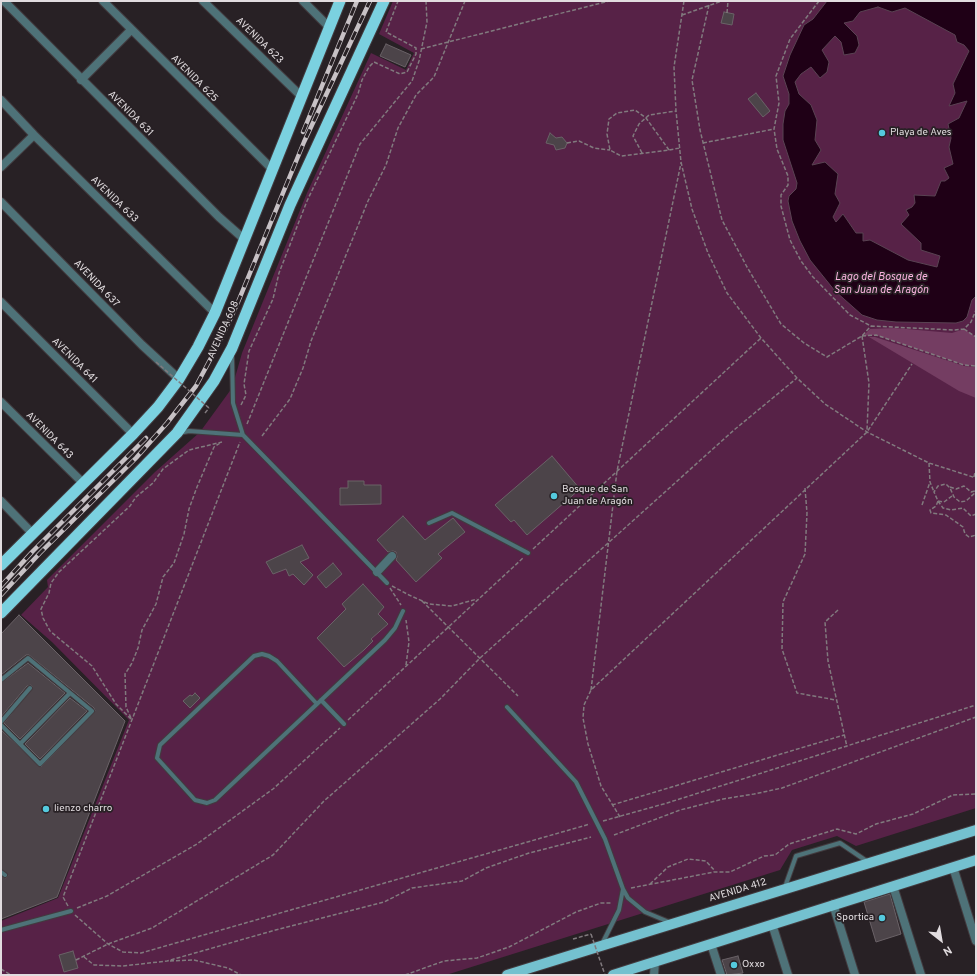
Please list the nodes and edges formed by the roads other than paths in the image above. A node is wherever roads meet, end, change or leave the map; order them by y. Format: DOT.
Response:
graph roads {
  1 [pos="4,1"];
  2 [pos="103,1"];
  3 [pos="203,1"];
  4 [pos="302,1"];
  5 [pos="340,1"];
  6 [pos="384,1"];
  7 [pos="330,27"];
  8 [pos="131,30"];
  9 [pos="81,80"];
  10 [pos="301,96"];
  11 [pos="1,100"];
  12 [pos="34,135"];
  13 [pos="1,167"];
  14 [pos="273,170"];
  15 [pos="1,202"];
  16 [pos="244,239"];
  17 [pos="1,302"];
  18 [pos="215,313"];
  19 [pos="232,348"];
  20 [pos="179,379"];
  21 [pos="1,402"];
  22 [pos="177,433"];
  23 [pos="133,434"];
  24 [pos="243,435"];
  25 [pos="84,484"];
  26 [pos="1,501"];
  27 [pos="429,523"];
  28 [pos="33,534"];
  29 [pos="528,553"];
  30 [pos="392,556"];
  31 [pos="1,565"];
  32 [pos="377,572"];
  33 [pos="387,583"];
  34 [pos="403,611"];
  35 [pos="1,613"];
  36 [pos="1,680"];
  37 [pos="30,688"];
  38 [pos="70,693"];
  39 [pos="321,700"];
  40 [pos="317,704"];
  41 [pos="507,707"];
  42 [pos="1,722"];
  43 [pos="344,724"];
  44 [pos="1,725"];
  45 [pos="20,744"];
  46 [pos="976,830"];
  47 [pos="976,860"];
  48 [pos="870,863"];
  49 [pos="953,867"];
  50 [pos="1,872"];
  51 [pos="5,876"];
  52 [pos="893,886"];
  53 [pos="623,889"];
  54 [pos="784,890"];
  55 [pos="833,904"];
  56 [pos="71,911"];
  57 [pos="675,924"];
  58 [pos="772,924"];
  59 [pos="1,930"];
  60 [pos="976,941"];
  61 [pos="711,944"];
  62 [pos="600,947"];
  63 [pos="655,962"];
  64 [pos="507,975"];
  65 [pos="613,975"];
  66 [pos="654,975"];
  67 [pos="721,975"];
  68 [pos="788,975"];
  69 [pos="855,975"];
  70 [pos="921,975"];
  1 -- 9 [label="street, AVENIDA 631"];
  2 -- 8 [label="street, AVENIDA 625"];
  3 -- 10 [label="street, AVENIDA 623"];
  4 -- 7 [label="street"];
  5 -- 7 [label="highway, AVENIDA 608"];
  6 -- 19 [label="highway, AVENIDA 608"];
  7 -- 10 [label="highway, AVENIDA 608"];
  8 -- 9 [label="street"];
  8 -- 14 [label="street, AVENIDA 625"];
  9 -- 16 [label="street, AVENIDA 631"];
  10 -- 14 [label="highway, AVENIDA 608"];
  11 -- 12 [label="street, AVENIDA 633"];
  12 -- 13 [label="street"];
  12 -- 18 [label="street, AVENIDA 633"];
  14 -- 16 [label="highway, AVENIDA 608"];
  15 -- 20 [label="street, AVENIDA 637"];
  16 -- 18 [label="highway, AVENIDA 608"];
  17 -- 23 [label="street, AVENIDA 641"];
  18 -- 20 [label="highway, AVENIDA 608"];
  19 -- 22 [label="highway, AVENIDA 608"];
  19 -- 24 [label="lane"];
  20 -- 23 [label="highway, AVENIDA 608"];
  21 -- 25 [label="street, AVENIDA 643"];
  22 -- 24 [label="lane"];
  22 -- 35 [label="highway, AVENIDA 608"];
  23 -- 25 [label="highway, AVENIDA 608"];
  24 -- 32 [label="lane"];
  25 -- 28 [label="highway, AVENIDA 608"];
  26 -- 28 [label="street"];
  27 -- 29 [label="lane"];
  28 -- 31 [label="highway, AVENIDA 608"];
  30 -- 32 [label="street"];
  32 -- 33 [label="lane"];
  34 -- 39 [label="lane"];
  36 -- 38 [label="lane"];
  37 -- 42 [label="lane"];
  38 -- 45 [label="lane"];
  38 -- 45 [label="lane"];
  39 -- 40 [label="lane"];
  39 -- 43 [label="lane"];
  40 -- 40 [label="lane"];
  41 -- 53 [label="lane"];
  44 -- 45 [label="lane"];
  46 -- 48 [label="main road, AVENIDA 412"];
  47 -- 49 [label="main road"];
  48 -- 54 [label="main road, AVENIDA 412"];
  48 -- 54 [label="lane"];
  49 -- 52 [label="main road"];
  49 -- 60 [label="street"];
  50 -- 51 [label="lane"];
  52 -- 55 [label="main road"];
  52 -- 70 [label="street"];
  53 -- 57 [label="lane"];
  53 -- 62 [label="lane"];
  54 -- 57 [label="main road, AVENIDA 412"];
  55 -- 58 [label="main road"];
  55 -- 69 [label="street"];
  56 -- 59 [label="lane"];
  57 -- 62 [label="main road, AVENIDA 412"];
  58 -- 61 [label="main road"];
  58 -- 68 [label="street"];
  61 -- 63 [label="main road"];
  61 -- 67 [label="street"];
  62 -- 64 [label="main road, AVENIDA 412"];
  63 -- 65 [label="main road"];
  63 -- 66 [label="street"];
}
